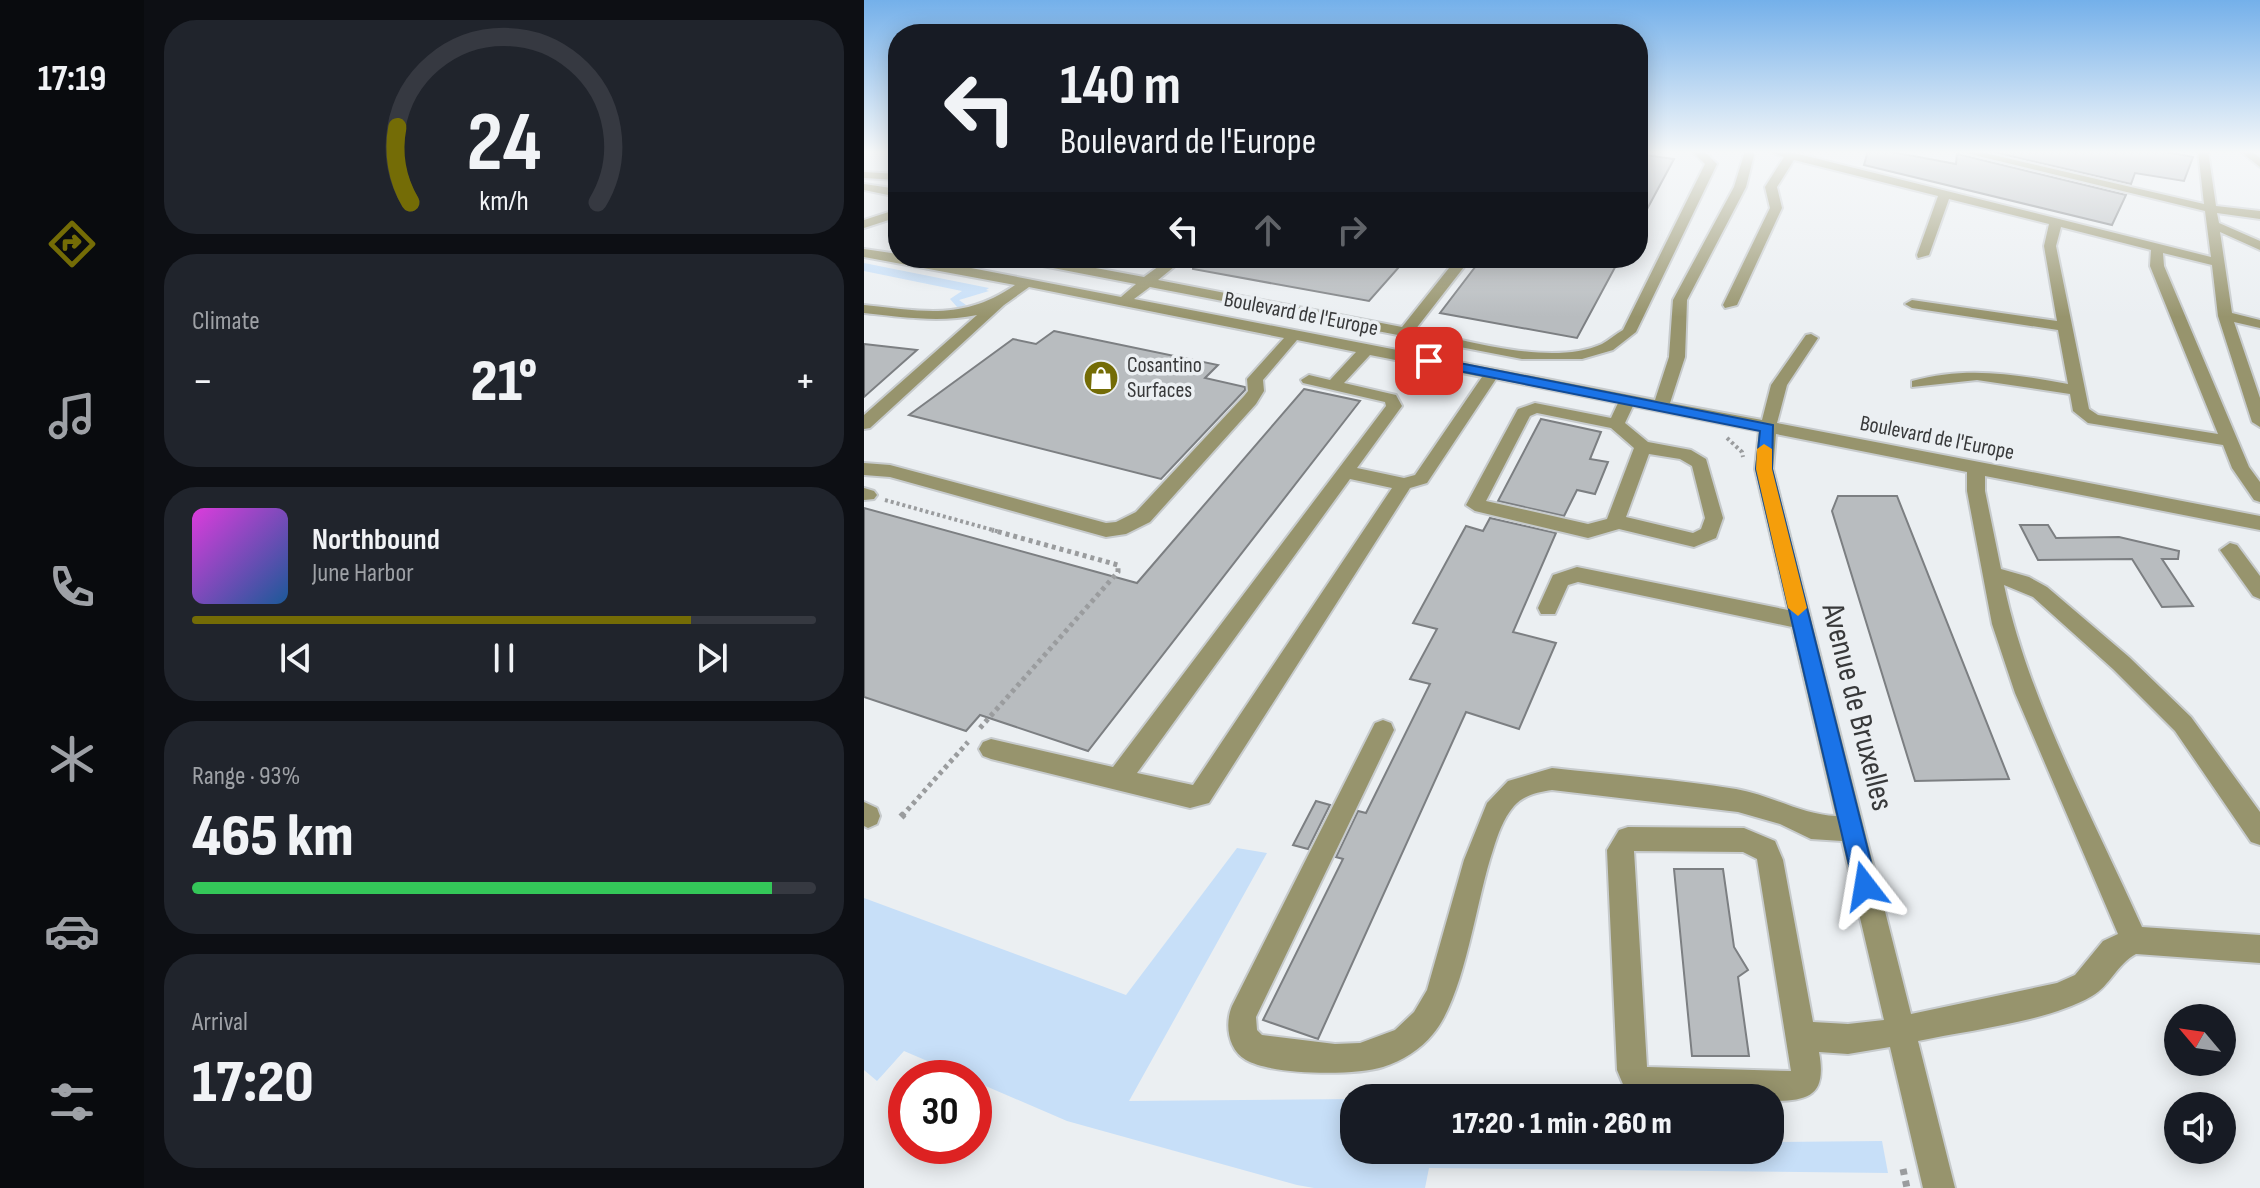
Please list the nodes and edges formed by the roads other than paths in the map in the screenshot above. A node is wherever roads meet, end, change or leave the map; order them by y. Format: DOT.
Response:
graph roads {
  1 [pos="1690,206"];
  2 [pos="1729,206"];
  3 [pos="1776,206"];
  4 [pos="1940,206"];
  5 [pos="1990,206"];
  6 [pos="2200,206"];
  7 [pos="2211,209"];
  8 [pos="2260,215"];
  9 [pos="888,216"];
  10 [pos="2056,223"];
  11 [pos="864,224"];
  12 [pos="2214,225"];
  13 [pos="2216,246"];
  14 [pos="2260,246"];
  15 [pos="2157,248"];
  16 [pos="864,253"];
  17 [pos="1923,255"];
  18 [pos="2260,256"];
  19 [pos="888,257"];
  20 [pos="2218,263"];
  21 [pos="949,268"];
  22 [pos="1074,268"];
  23 [pos="1165,268"];
  24 [pos="1456,268"];
  25 [pos="1147,282"];
  26 [pos="1026,283"];
  27 [pos="999,302"];
  28 [pos="1123,302"];
  29 [pos="1912,304"];
  30 [pos="1730,305"];
  31 [pos="864,309"];
  32 [pos="2225,316"];
  33 [pos="2260,324"];
  34 [pos="2065,327"];
  35 [pos="1406,332"];
  36 [pos="1294,335"];
  37 [pos="1811,338"];
  38 [pos="1367,349"];
  39 [pos="1492,373"];
  40 [pos="1309,380"];
  41 [pos="1918,384"];
  42 [pos="1334,385"];
  43 [pos="2077,390"];
  44 [pos="1628,400"];
  45 [pos="1661,406"];
  46 [pos="2258,413"];
  47 [pos="864,424"];
  48 [pos="1616,424"];
  49 [pos="1768,428"];
  50 [pos="2230,441"];
  51 [pos="1643,447"];
  52 [pos="1976,468"];
  53 [pos="864,469"];
  54 [pos="1346,472"];
  55 [pos="1404,484"];
  56 [pos="2260,496"];
  57 [pos="1619,522"];
  58 [pos="2260,523"];
  59 [pos="2230,550"];
  60 [pos="1991,574"];
  61 [pos="2260,591"];
  62 [pos="1548,608"];
  63 [pos="1801,621"];
  64 [pos="1383,730"];
  65 [pos="991,749"];
  66 [pos="1118,780"];
  67 [pos="1851,829"];
  68 [pos="2260,833"];
  69 [pos="2134,940"];
  70 [pos="2260,949"];
  71 [pos="1901,1030"];
  72 [pos="1801,1036"];
  73 [pos="1939,1188"];
  1 -- 35 [label="street"];
  2 -- 45 [label="street"];
  3 -- 30 [label="street"];
  4 -- 17 [label="street"];
  5 -- 10 [label="street"];
  6 -- 7 [label="street"];
  7 -- 8 [label="street"];
  7 -- 12 [label="street"];
  9 -- 11 [label="street"];
  10 -- 15 [label="street"];
  10 -- 34 [label="street"];
  12 -- 13 [label="street"];
  12 -- 14 [label="street"];
  13 -- 18 [label="street"];
  13 -- 20 [label="street"];
  15 -- 20 [label="street"];
  15 -- 50 [label="street"];
  16 -- 19 [label="street, Boulevard de l'Europe"];
  20 -- 32 [label="street"];
  21 -- 26 [label="street, Boulevard de l'Europe"];
  22 -- 25 [label="street"];
  23 -- 25 [label="street"];
  24 -- 35 [label="street"];
  25 -- 28 [label="street"];
  25 -- 35 [label="street"];
  26 -- 27 [label="street"];
  26 -- 28 [label="street, Boulevard de l'Europe"];
  27 -- 31 [label="street"];
  27 -- 47 [label="street"];
  28 -- 36 [label="street, Boulevard de l'Europe"];
  29 -- 34 [label="street"];
  32 -- 33 [label="street"];
  32 -- 46 [label="street"];
  34 -- 43 [label="street"];
  36 -- 38 [label="street, Boulevard de l'Europe"];
  36 -- 53 [label="street"];
  37 -- 49 [label="street, Avenue de Bruxelles"];
  38 -- 39 [label="street, Boulevard de l'Europe"];
  38 -- 42 [label="street"];
  39 -- 44 [label="street, Boulevard de l'Europe"];
  39 -- 55 [label="street"];
  40 -- 42 [label="street"];
  41 -- 43 [label="street"];
  42 -- 54 [label="street"];
  43 -- 50 [label="street"];
  44 -- 45 [label="street, Boulevard de l'Europe"];
  44 -- 48 [label="street"];
  45 -- 49 [label="street, Boulevard de l'Europe"];
  48 -- 51 [label="street"];
  48 -- 57 [label="street"];
  49 -- 52 [label="street, Boulevard de l'Europe"];
  49 -- 63 [label="street, Avenue de Bruxelles"];
  50 -- 56 [label="street"];
  51 -- 57 [label="street"];
  51 -- 57 [label="street"];
  52 -- 58 [label="street, Boulevard de l'Europe"];
  52 -- 60 [label="street"];
  54 -- 55 [label="street"];
  54 -- 66 [label="street"];
  55 -- 66 [label="street"];
  59 -- 61 [label="street"];
  60 -- 68 [label="street"];
  60 -- 69 [label="street"];
  62 -- 63 [label="street"];
  63 -- 67 [label="street, Avenue de Bruxelles"];
  64 -- 67 [label="street"];
  65 -- 66 [label="street"];
  67 -- 71 [label="street, Avenue de Bruxelles"];
  69 -- 70 [label="street"];
  69 -- 71 [label="street"];
  71 -- 72 [label="street"];
  71 -- 73 [label="street, Avenue de Bruxelles"];
  72 -- 72 [label="street"];
}
